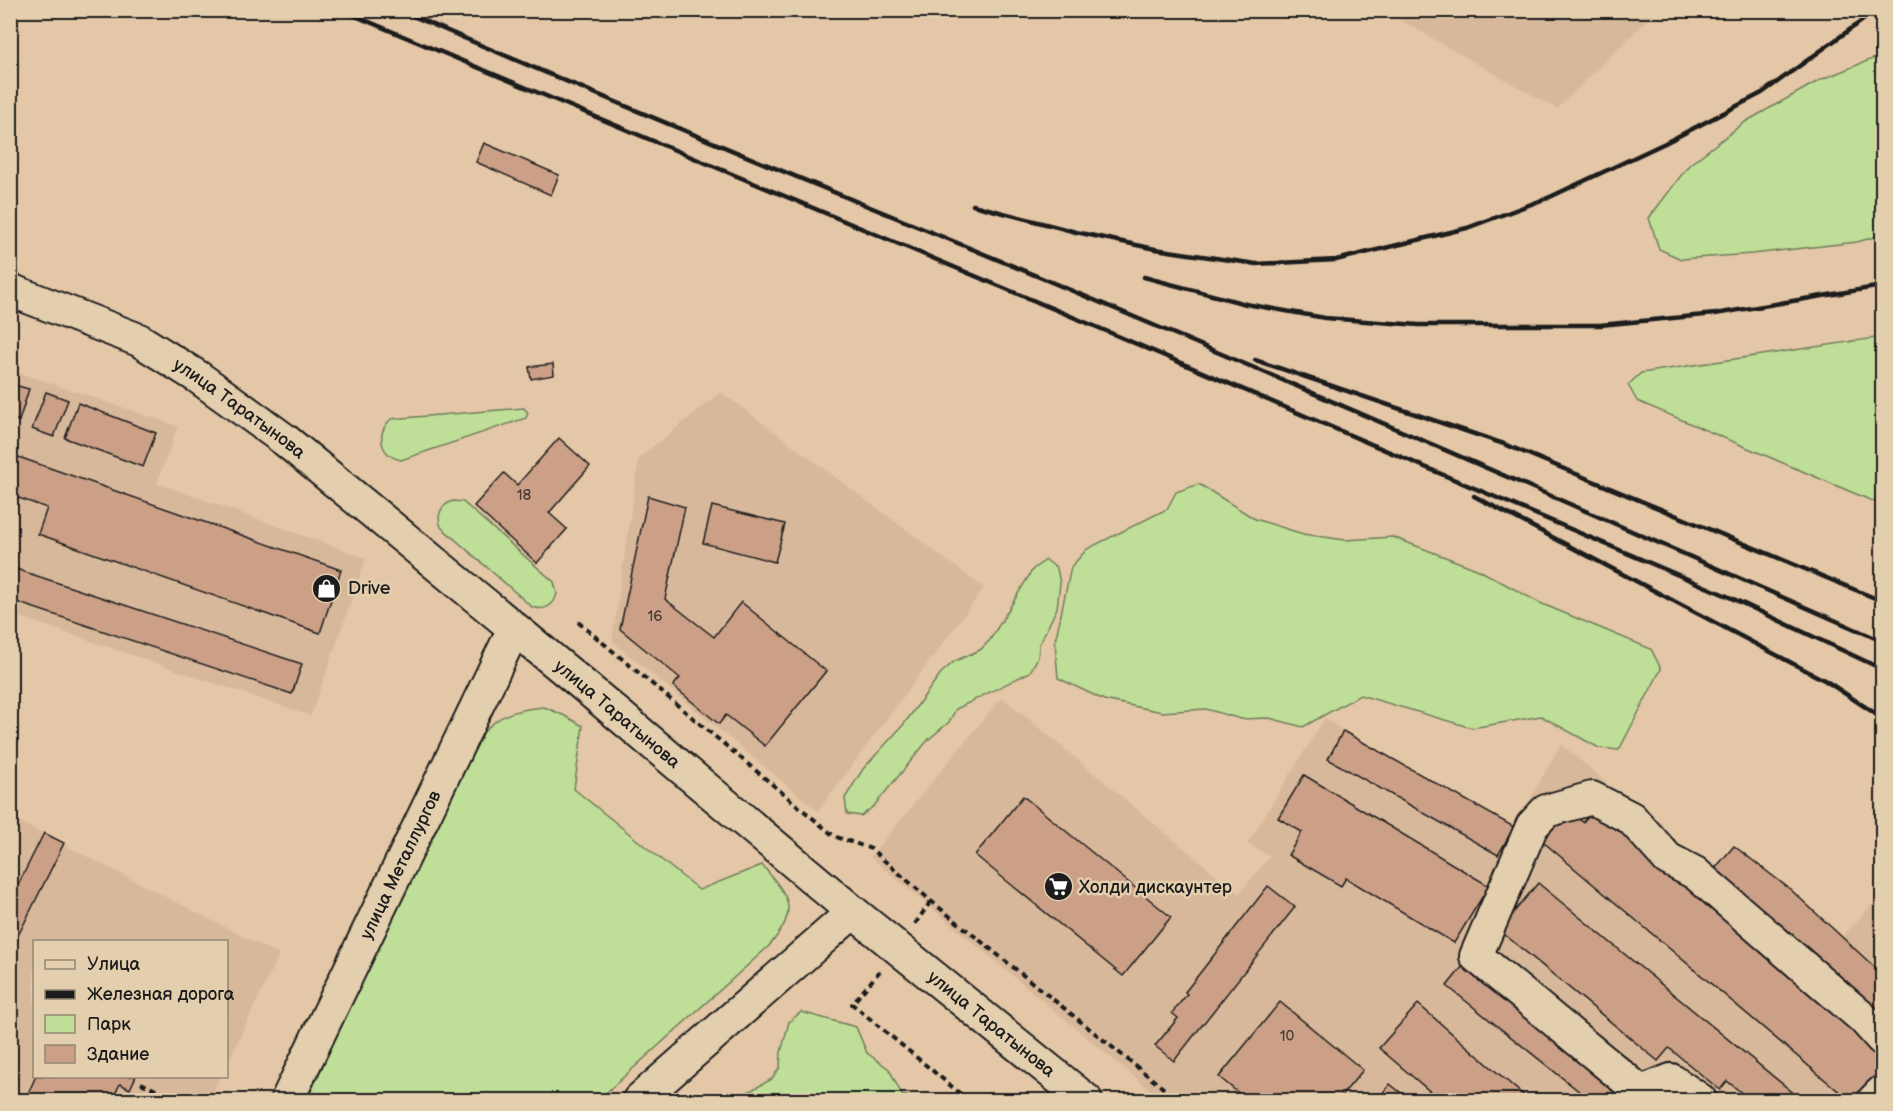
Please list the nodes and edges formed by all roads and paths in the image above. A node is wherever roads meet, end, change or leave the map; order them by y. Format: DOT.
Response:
graph roads {
  1 [pos="10,290"];
  2 [pos="578,622"];
  3 [pos="514,629"];
  4 [pos="930,901"];
  5 [pos="853,912"];
  6 [pos="898,949"];
  7 [pos="1882,1039"];
  8 [pos="141,1083"];
  9 [pos="1882,1092"];
  10 [pos="177,1101"];
  11 [pos="287,1101"];
  12 [pos="639,1101"];
  13 [pos="968,1101"];
  14 [pos="1086,1101"];
  15 [pos="1178,1101"];
  16 [pos="1700,1101"];
  17 [pos="1874,1101"];
  1 -- 3 [label="street, улица Таратынова"];
  2 -- 4 [label="path"];
  3 -- 5 [label="street, улица Таратынова"];
  3 -- 11 [label="street, улица Металлургов"];
  4 -- 6 [label="path"];
  4 -- 15 [label="path"];
  5 -- 6 [label="street, улица Таратынова"];
  5 -- 12 [label="street"];
  6 -- 13 [label="path"];
  6 -- 14 [label="street, улица Таратынова"];
  7 -- 16 [label="street"];
  8 -- 10 [label="path"];
  9 -- 17 [label="street"];
}
